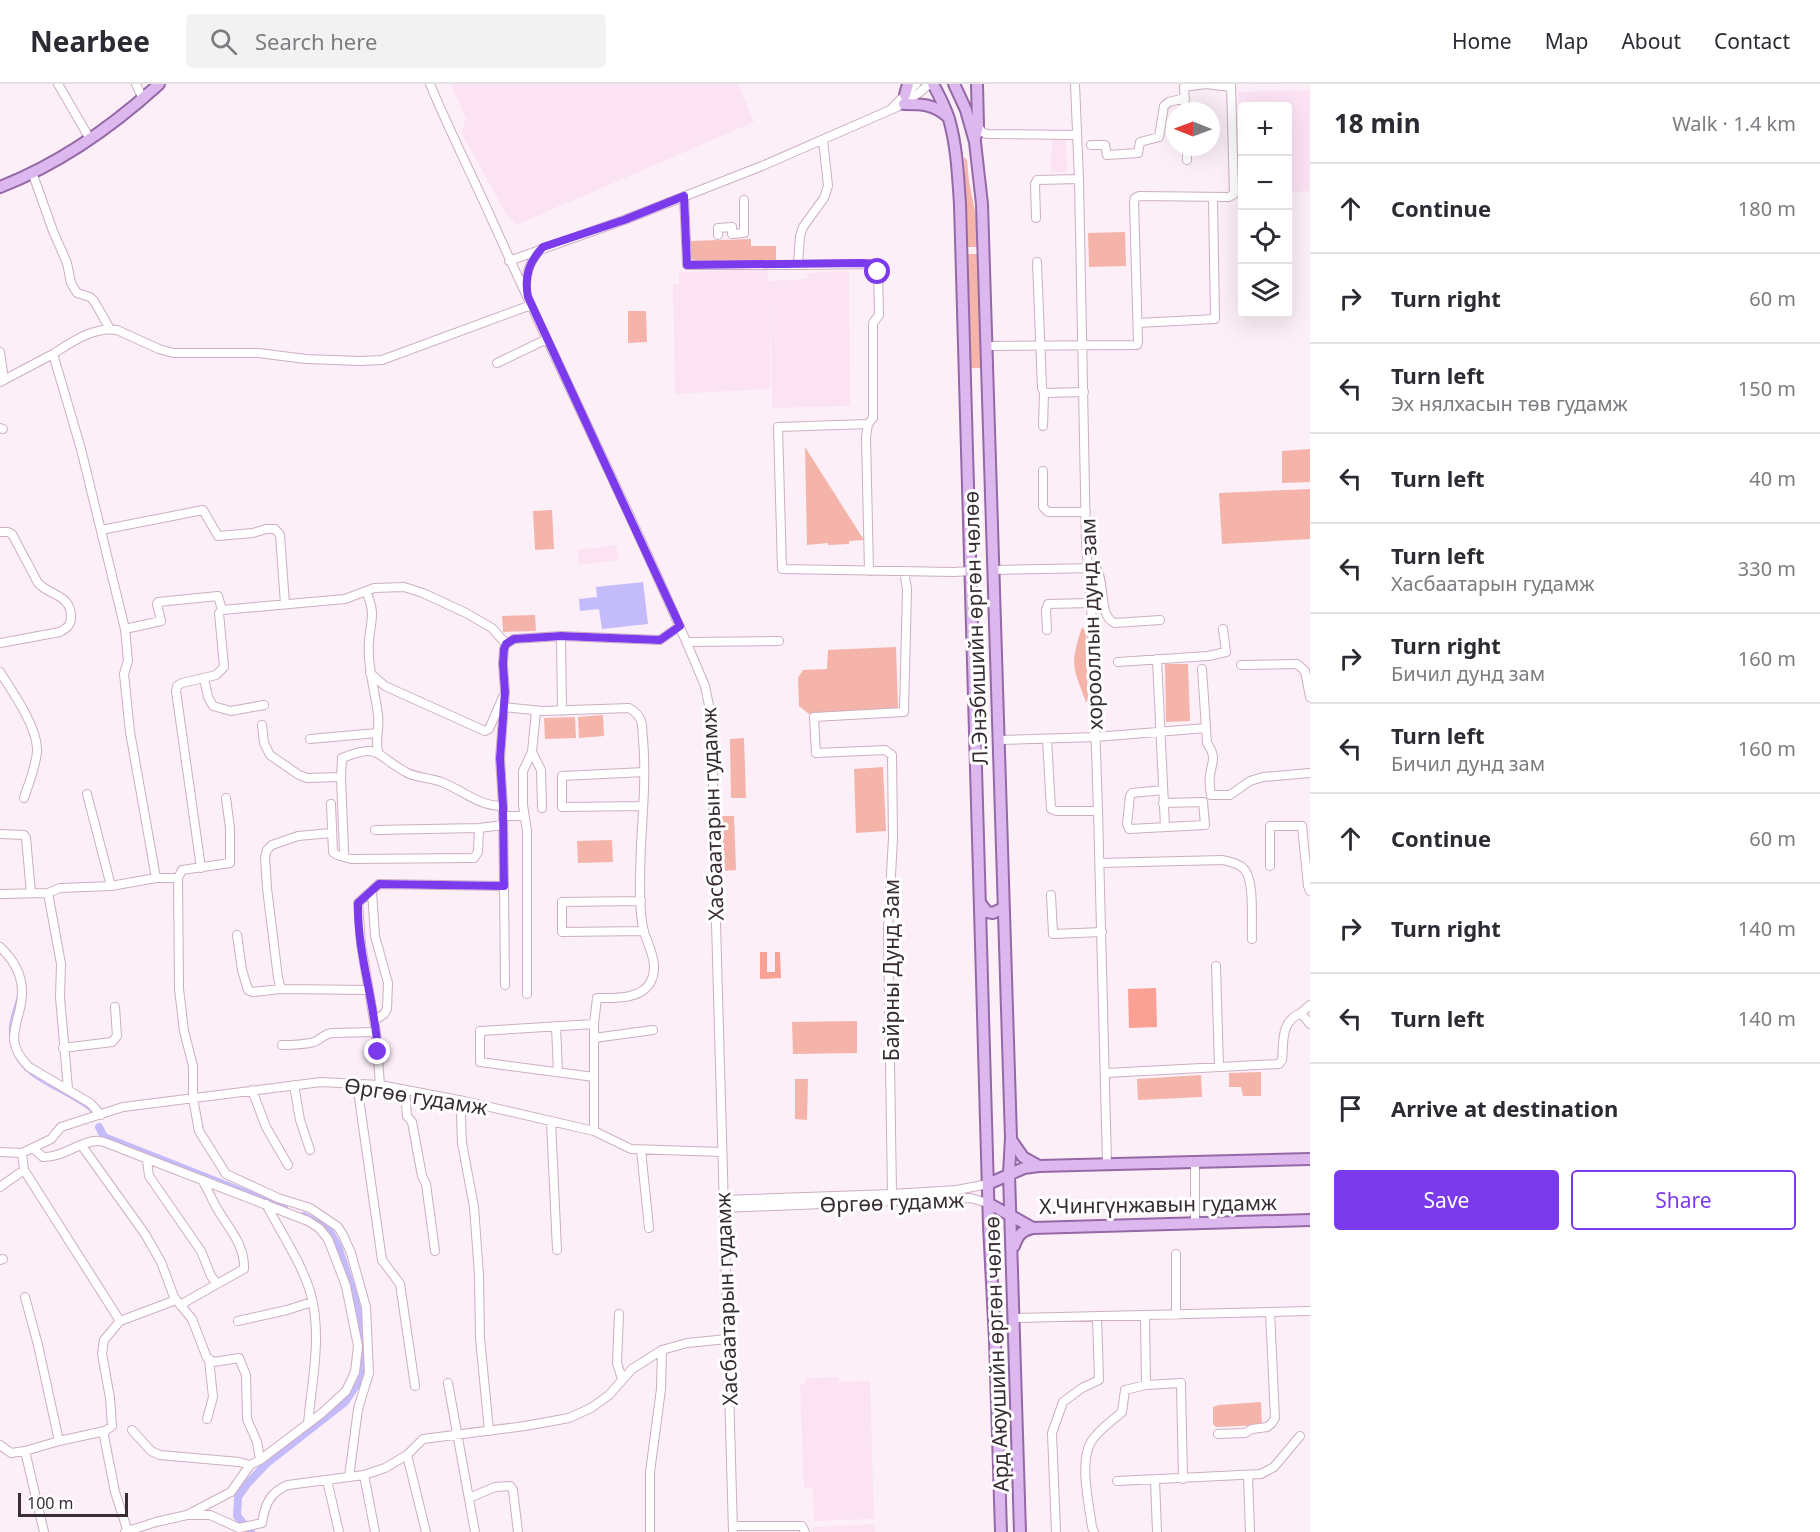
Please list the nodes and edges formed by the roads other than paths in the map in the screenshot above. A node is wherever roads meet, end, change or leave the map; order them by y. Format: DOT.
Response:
graph roads {
  1 [pos="58,84"];
  2 [pos="136,84"];
  3 [pos="159,84"];
  4 [pos="430,84"];
  5 [pos="916,84"];
  6 [pos="931,84"];
  7 [pos="954,84"];
  8 [pos="977,84"];
  9 [pos="1076,84"];
  10 [pos="1231,86"];
  11 [pos="906,94"];
  12 [pos="1185,98"];
  13 [pos="143,99"];
  14 [pos="1185,102"];
  15 [pos="948,117"];
  16 [pos="978,126"];
  17 [pos="1077,135"];
  18 [pos="90,139"];
  19 [pos="823,140"];
  20 [pos="1091,145"];
  21 [pos="975,146"];
  22 [pos="956,154"];
  23 [pos="1187,156"];
  24 [pos="1187,160"];
  25 [pos="32,172"];
  26 [pos="1080,178"];
  27 [pos="0,187"];
  28 [pos="684,196"];
  29 [pos="1213,196"];
  30 [pos="744,200"];
  31 [pos="1036,218"];
  32 [pos="718,235"];
  33 [pos="543,247"];
  34 [pos="509,261"];
  35 [pos="1037,262"];
  36 [pos="798,265"];
  37 [pos="528,297"];
  38 [pos="531,305"];
  39 [pos="1138,323"];
  40 [pos="110,328"];
  41 [pos="547,339"];
  42 [pos="1083,344"];
  43 [pos="1041,345"];
  44 [pos="987,346"];
  45 [pos="0,352"];
  46 [pos="53,354"];
  47 [pos="497,363"];
  48 [pos="2,381"];
  49 [pos="1084,392"];
  50 [pos="1044,393"];
  51 [pos="988,413"];
  52 [pos="966,414"];
  53 [pos="868,424"];
  54 [pos="1043,426"];
  55 [pos="1043,471"];
  56 [pos="1086,512"];
  57 [pos="101,530"];
  58 [pos="0,532"];
  59 [pos="1089,567"];
  60 [pos="993,570"];
  61 [pos="869,571"];
  62 [pos="904,571"];
  63 [pos="970,571"];
  64 [pos="366,591"];
  65 [pos="1091,603"];
  66 [pos="285,604"];
  67 [pos="222,610"];
  68 [pos="1160,621"];
  69 [pos="680,626"];
  70 [pos="125,629"];
  71 [pos="1223,629"];
  72 [pos="1047,630"];
  73 [pos="561,636"];
  74 [pos="779,641"];
  75 [pos="687,642"];
  76 [pos="0,643"];
  77 [pos="506,644"];
  78 [pos="1157,659"];
  79 [pos="1118,662"];
  80 [pos="1241,665"];
  81 [pos="1202,669"];
  82 [pos="0,672"];
  83 [pos="370,673"];
  84 [pos="204,678"];
  85 [pos="505,692"];
  86 [pos="1310,697"];
  87 [pos="264,705"];
  88 [pos="504,707"];
  89 [pos="536,711"];
  90 [pos="562,711"];
  91 [pos="262,724"];
  92 [pos="1206,728"];
  93 [pos="1160,731"];
  94 [pos="377,733"];
  95 [pos="1096,737"];
  96 [pos="1047,739"];
  97 [pos="310,740"];
  98 [pos="999,740"];
  99 [pos="378,752"];
  100 [pos="532,752"];
  101 [pos="644,772"];
  102 [pos="1310,773"];
  103 [pos="341,777"];
  104 [pos="1163,790"];
  105 [pos="87,794"];
  106 [pos="24,798"];
  107 [pos="226,798"];
  108 [pos="1163,803"];
  109 [pos="331,804"];
  110 [pos="503,806"];
  111 [pos="643,806"];
  112 [pos="542,808"];
  113 [pos="1098,811"];
  114 [pos="524,816"];
  115 [pos="503,820"];
  116 [pos="1165,827"];
  117 [pos="478,828"];
  118 [pos="375,830"];
  119 [pos="331,833"];
  120 [pos="0,834"];
  121 [pos="344,852"];
  122 [pos="1100,863"];
  123 [pos="1270,866"];
  124 [pos="201,868"];
  125 [pos="156,878"];
  126 [pos="178,878"];
  127 [pos="111,886"];
  128 [pos="504,886"];
  129 [pos="372,891"];
  130 [pos="1310,891"];
  131 [pos="48,892"];
  132 [pos="31,893"];
  133 [pos="0,894"];
  134 [pos="1051,895"];
  135 [pos="641,901"];
  136 [pos="981,904"];
  137 [pos="1003,908"];
  138 [pos="644,931"];
  139 [pos="1102,932"];
  140 [pos="237,935"];
  141 [pos="1252,939"];
  142 [pos="0,947"];
  143 [pos="1216,966"];
  144 [pos="505,985"];
  145 [pos="281,988"];
  146 [pos="369,990"];
  147 [pos="527,994"];
  148 [pos="1310,1005"];
  149 [pos="115,1007"];
  150 [pos="1301,1013"];
  151 [pos="375,1020"];
  152 [pos="594,1024"];
  153 [pos="1310,1024"];
  154 [pos="556,1026"];
  155 [pos="653,1030"];
  156 [pos="376,1032"];
  157 [pos="594,1038"];
  158 [pos="282,1045"];
  159 [pos="63,1048"];
  160 [pos="1219,1067"];
  161 [pos="558,1072"];
  162 [pos="1106,1073"];
  163 [pos="594,1077"];
  164 [pos="357,1084"];
  165 [pos="294,1085"];
  166 [pos="380,1085"];
  167 [pos="68,1089"];
  168 [pos="252,1090"];
  169 [pos="405,1091"];
  170 [pos="193,1098"];
  171 [pos="464,1101"];
  172 [pos="101,1115"];
  173 [pos="551,1121"];
  174 [pos="594,1131"];
  175 [pos="1011,1138"];
  176 [pos="82,1146"];
  177 [pos="34,1149"];
  178 [pos="310,1150"];
  179 [pos="641,1150"];
  180 [pos="0,1152"];
  181 [pos="722,1152"];
  182 [pos="22,1153"];
  183 [pos="1310,1159"];
  184 [pos="147,1160"];
  185 [pos="1195,1162"];
  186 [pos="1107,1164"];
  187 [pos="288,1165"];
  188 [pos="1039,1166"];
  189 [pos="24,1170"];
  190 [pos="1009,1174"];
  191 [pos="202,1180"];
  192 [pos="988,1184"];
  193 [pos="0,1187"];
  194 [pos="892,1194"];
  195 [pos="988,1203"];
  196 [pos="266,1204"];
  197 [pos="723,1204"];
  198 [pos="1011,1214"];
  199 [pos="1310,1220"];
  200 [pos="1195,1222"];
  201 [pos="649,1228"];
  202 [pos="1033,1228"];
  203 [pos="557,1250"];
  204 [pos="435,1251"];
  205 [pos="1012,1251"];
  206 [pos="1176,1254"];
  207 [pos="217,1284"];
  208 [pos="25,1298"];
  209 [pos="178,1302"];
  210 [pos="312,1302"];
  211 [pos="1310,1311"];
  212 [pos="1270,1312"];
  213 [pos="619,1314"];
  214 [pos="1144,1316"];
  215 [pos="1176,1316"];
  216 [pos="1097,1317"];
  217 [pos="1015,1318"];
  218 [pos="120,1321"];
  219 [pos="238,1321"];
  220 [pos="727,1339"];
  221 [pos="662,1350"];
  222 [pos="209,1359"];
  223 [pos="622,1379"];
  224 [pos="448,1383"];
  225 [pos="1146,1385"];
  226 [pos="415,1386"];
  227 [pos="207,1419"];
  228 [pos="308,1423"];
  229 [pos="132,1430"];
  230 [pos="105,1431"];
  231 [pos="489,1431"];
  232 [pos="457,1433"];
  233 [pos="1218,1434"];
  234 [pos="1300,1436"];
  235 [pos="59,1441"];
  236 [pos="0,1445"];
  237 [pos="25,1451"];
  238 [pos="407,1455"];
  239 [pos="260,1460"];
  240 [pos="250,1465"];
  241 [pos="364,1475"];
  242 [pos="1248,1476"];
  243 [pos="349,1477"];
  244 [pos="1183,1479"];
  245 [pos="327,1480"];
  246 [pos="1155,1480"];
  247 [pos="1117,1481"];
  248 [pos="469,1498"];
  249 [pos="187,1515"];
  250 [pos="262,1523"];
  251 [pos="733,1529"];
  252 [pos="1003,1529"];
  253 [pos="241,1530"];
  254 [pos="1020,1531"];
  255 [pos="44,1532"];
  256 [pos="127,1532"];
  257 [pos="264,1532"];
  258 [pos="339,1532"];
  259 [pos="375,1532"];
  260 [pos="426,1532"];
  261 [pos="475,1532"];
  262 [pos="518,1532"];
  263 [pos="651,1532"];
  264 [pos="805,1532"];
  265 [pos="1056,1532"];
  266 [pos="1094,1532"];
  267 [pos="1156,1532"];
  268 [pos="1250,1532"];
  1 -- 18 [label="street"];
  2 -- 13 [label="street"];
  3 -- 13 [label="main road"];
  4 -- 34 [label="street, Хасбаатарын гудамж"];
  5 -- 11 [label="street"];
  6 -- 11 [label="street"];
  6 -- 15 [label="main road, Л.Энэбишийн өргөн чөлөө"];
  7 -- 21 [label="main road, Л.Энэбишийн өргөн чөлөө"];
  8 -- 16 [label="main road"];
  9 -- 17 [label="street, хорооллын дунд зам"];
  10 -- 12 [label="street"];
  10 -- 29 [label="street"];
  11 -- 15 [label="main road"];
  11 -- 19 [label="street"];
  12 -- 14 [label="street"];
  12 -- 20 [label="street"];
  13 -- 18 [label="main road"];
  15 -- 22 [label="main road, Л.Энэбишийн өргөн чөлөө"];
  16 -- 17 [label="street"];
  16 -- 21 [label="main road"];
  17 -- 26 [label="street, хорооллын дунд зам"];
  18 -- 25 [label="main road"];
  19 -- 28 [label="street"];
  19 -- 36 [label="street"];
  21 -- 22 [label="main road"];
  21 -- 44 [label="main road, Л.Энэбишийн өргөн чөлөө"];
  22 -- 52 [label="main road, Л.Энэбишийн өргөн чөлөө"];
  23 -- 24 [label="street"];
  25 -- 27 [label="main road"];
  25 -- 40 [label="street"];
  26 -- 31 [label="street"];
  26 -- 42 [label="street, хорооллын дунд зам"];
  28 -- 33 [label="street"];
  28 -- 36 [label="street"];
  29 -- 39 [label="street"];
  29 -- 39 [label="street"];
  30 -- 32 [label="street"];
  33 -- 34 [label="street"];
  33 -- 37 [label="street"];
  34 -- 37 [label="street, Хасбаатарын гудамж"];
  35 -- 43 [label="street"];
  36 -- 53 [label="street"];
  37 -- 38 [label="street, Хасбаатарын гудамж"];
  38 -- 40 [label="street"];
  38 -- 41 [label="street, Хасбаатарын гудамж"];
  39 -- 42 [label="street"];
  40 -- 46 [label="street"];
  41 -- 47 [label="street"];
  41 -- 69 [label="street, Хасбаатарын гудамж"];
  42 -- 43 [label="street"];
  42 -- 49 [label="street, хорооллын дунд зам"];
  43 -- 44 [label="street"];
  43 -- 50 [label="street"];
  44 -- 51 [label="main road, Л.Энэбишийн өргөн чөлөө"];
  45 -- 48 [label="street"];
  46 -- 48 [label="street"];
  46 -- 57 [label="street"];
  49 -- 50 [label="street"];
  49 -- 56 [label="street, хорооллын дунд зам"];
  50 -- 54 [label="street"];
  51 -- 52 [label="main road"];
  51 -- 60 [label="main road, Л.Энэбишийн өргөн чөлөө"];
  52 -- 63 [label="main road, Л.Энэбишийн өргөн чөлөө"];
  53 -- 61 [label="street"];
  53 -- 61 [label="street"];
  55 -- 56 [label="street"];
  56 -- 59 [label="street, хорооллын дунд зам"];
  57 -- 66 [label="street"];
  57 -- 70 [label="street"];
  58 -- 76 [label="street"];
  59 -- 60 [label="street"];
  59 -- 65 [label="street, хорооллын дунд зам"];
  59 -- 68 [label="street"];
  60 -- 98 [label="main road, Л.Энэбишийн өргөн чөлөө"];
  61 -- 62 [label="street"];
  62 -- 63 [label="street"];
  62 -- 194 [label="street, Байрны Дунд Зам"];
  63 -- 136 [label="main road, Л.Энэбишийн өргөн чөлөө"];
  64 -- 66 [label="street"];
  64 -- 77 [label="street"];
  64 -- 83 [label="street"];
  65 -- 72 [label="street"];
  65 -- 95 [label="street, хорооллын дунд зам"];
  66 -- 67 [label="street"];
  67 -- 70 [label="street"];
  67 -- 84 [label="street"];
  69 -- 73 [label="street"];
  69 -- 75 [label="street, Хасбаатарын гудамж"];
  70 -- 125 [label="street"];
  71 -- 78 [label="street"];
  73 -- 77 [label="street"];
  73 -- 90 [label="street"];
  74 -- 75 [label="street"];
  75 -- 181 [label="street, Хасбаатарын гудамж"];
  77 -- 85 [label="street"];
  78 -- 79 [label="street"];
  78 -- 93 [label="street"];
  80 -- 86 [label="street"];
  81 -- 92 [label="street"];
  82 -- 106 [label="street"];
  83 -- 85 [label="street"];
  83 -- 94 [label="street"];
  84 -- 87 [label="street"];
  84 -- 124 [label="street"];
  85 -- 88 [label="street"];
  88 -- 89 [label="street"];
  88 -- 110 [label="street"];
  89 -- 90 [label="street"];
  89 -- 100 [label="street"];
  90 -- 101 [label="street"];
  91 -- 103 [label="street"];
  92 -- 93 [label="street"];
  92 -- 102 [label="street"];
  93 -- 95 [label="street"];
  93 -- 104 [label="street"];
  94 -- 97 [label="street"];
  94 -- 99 [label="street"];
  95 -- 96 [label="street"];
  95 -- 113 [label="street, хорооллын дунд зам"];
  96 -- 98 [label="street"];
  96 -- 113 [label="street"];
  98 -- 137 [label="main road, Л.Энэбишийн өргөн чөлөө"];
  99 -- 103 [label="street"];
  99 -- 110 [label="street"];
  100 -- 112 [label="street"];
  100 -- 114 [label="street"];
  101 -- 111 [label="street"];
  101 -- 111 [label="street"];
  103 -- 121 [label="street"];
  104 -- 108 [label="street"];
  104 -- 116 [label="street"];
  105 -- 127 [label="street"];
  107 -- 124 [label="street"];
  108 -- 116 [label="street"];
  108 -- 116 [label="street"];
  109 -- 119 [label="street"];
  110 -- 115 [label="street"];
  111 -- 135 [label="street"];
  113 -- 122 [label="street, хорооллын дунд зам"];
  114 -- 115 [label="street"];
  114 -- 147 [label="street"];
  115 -- 117 [label="street"];
  115 -- 128 [label="street"];
  117 -- 118 [label="street"];
  117 -- 119 [label="street"];
  119 -- 145 [label="street"];
  120 -- 132 [label="street"];
  122 -- 139 [label="street, хорооллын дунд зам"];
  122 -- 141 [label="street"];
  123 -- 130 [label="street"];
  124 -- 126 [label="street"];
  125 -- 126 [label="street"];
  125 -- 127 [label="street"];
  126 -- 170 [label="street"];
  127 -- 131 [label="street"];
  128 -- 129 [label="street"];
  128 -- 144 [label="street"];
  129 -- 146 [label="street"];
  129 -- 151 [label="street"];
  131 -- 132 [label="street"];
  131 -- 159 [label="street"];
  132 -- 133 [label="street"];
  134 -- 139 [label="street"];
  135 -- 138 [label="street"];
  135 -- 138 [label="street"];
  136 -- 137 [label="main road"];
  136 -- 192 [label="main road, Л.Энэбишийн өргөн чөлөө"];
  137 -- 175 [label="main road, Л.Энэбишийн өргөн чөлөө"];
  138 -- 152 [label="street"];
  139 -- 162 [label="street, хорооллын дунд зам"];
  140 -- 145 [label="street"];
  142 -- 167 [label="street"];
  143 -- 160 [label="street"];
  145 -- 146 [label="street"];
  146 -- 151 [label="street"];
  148 -- 150 [label="street"];
  149 -- 159 [label="street"];
  150 -- 153 [label="street"];
  150 -- 160 [label="street"];
  151 -- 156 [label="street"];
  152 -- 154 [label="street"];
  152 -- 157 [label="street"];
  154 -- 161 [label="street"];
  154 -- 161 [label="street"];
  155 -- 157 [label="street"];
  156 -- 158 [label="street"];
  156 -- 166 [label="street"];
  157 -- 163 [label="street"];
  159 -- 167 [label="street"];
  160 -- 162 [label="street"];
  161 -- 163 [label="street"];
  162 -- 186 [label="street, хорооллын дунд зам"];
  163 -- 174 [label="street"];
  164 -- 165 [label="street, Өргөө гудамж"];
  164 -- 166 [label="street, Өргөө гудамж"];
  164 -- 226 [label="street"];
  165 -- 168 [label="street, Өргөө гудамж"];
  165 -- 178 [label="street"];
  166 -- 169 [label="street, Өргөө гудамж"];
  167 -- 172 [label="street"];
  168 -- 170 [label="street, Өргөө гудамж"];
  168 -- 187 [label="street"];
  169 -- 171 [label="street, Өргөө гудамж"];
  169 -- 204 [label="street"];
  170 -- 172 [label="street, Өргөө гудамж"];
  170 -- 243 [label="street"];
  171 -- 173 [label="street, Өргөө гудамж"];
  171 -- 231 [label="street"];
  172 -- 177 [label="street, Өргөө гудамж"];
  173 -- 174 [label="street, Өргөө гудамж"];
  173 -- 203 [label="street"];
  174 -- 179 [label="street, Өргөө гудамж"];
  175 -- 188 [label="main road"];
  175 -- 190 [label="main road, Л.Энэбишийн өргөн чөлөө"];
  176 -- 177 [label="street"];
  176 -- 184 [label="street"];
  176 -- 209 [label="street"];
  177 -- 182 [label="street, Өргөө гудамж"];
  179 -- 181 [label="street, Өргөө гудамж"];
  179 -- 201 [label="street"];
  180 -- 182 [label="street, Өргөө гудамж"];
  181 -- 197 [label="street, Хасбаатарын гудамж"];
  182 -- 189 [label="street"];
  183 -- 185 [label="main road, Х.Чингүнжавын гудамж"];
  184 -- 191 [label="street"];
  184 -- 207 [label="street"];
  185 -- 186 [label="main road, Х.Чингүнжавын гудамж"];
  185 -- 200 [label="street"];
  186 -- 188 [label="main road, Х.Чингүнжавын гудамж"];
  188 -- 190 [label="main road, Х.Чингүнжавын гудамж"];
  189 -- 193 [label="street"];
  189 -- 218 [label="street"];
  190 -- 192 [label="main road, Х.Чингүнжавын гудамж"];
  190 -- 198 [label="main road, Ард Аюушийн өргөн чөлөө"];
  191 -- 196 [label="street"];
  191 -- 207 [label="street"];
  192 -- 194 [label="street, Өргөө гудамж"];
  192 -- 195 [label="main road, Ард Аюушийн өргөн чөлөө"];
  194 -- 197 [label="street, Өргөө гудамж"];
  195 -- 197 [label="street, Өргөө гудамж"];
  195 -- 198 [label="main road, Х.Чингүнжавын гудамж"];
  195 -- 252 [label="main road, Ард Аюушийн өргөн чөлөө"];
  196 -- 210 [label="street"];
  196 -- 228 [label="street"];
  197 -- 220 [label="street, Хасбаатарын гудамж"];
  198 -- 202 [label="main road, Х.Чингүнжавын гудамж"];
  198 -- 205 [label="main road, Ард Аюушийн өргөн чөлөө"];
  199 -- 200 [label="main road, Х.Чингүнжавын гудамж"];
  200 -- 202 [label="main road, Х.Чингүнжавын гудамж"];
  202 -- 205 [label="main road"];
  205 -- 217 [label="main road, Ард Аюушийн өргөн чөлөө"];
  206 -- 215 [label="street"];
  207 -- 209 [label="street"];
  208 -- 235 [label="street"];
  209 -- 218 [label="street"];
  209 -- 222 [label="street"];
  210 -- 219 [label="street"];
  210 -- 228 [label="street"];
  211 -- 212 [label="street"];
  212 -- 215 [label="street"];
  212 -- 233 [label="street"];
  213 -- 223 [label="street"];
  214 -- 215 [label="street"];
  214 -- 216 [label="street"];
  214 -- 225 [label="street"];
  216 -- 217 [label="street"];
  216 -- 265 [label="street"];
  217 -- 254 [label="main road, Ард Аюушийн өргөн чөлөө"];
  218 -- 230 [label="street"];
  220 -- 221 [label="street"];
  220 -- 251 [label="street, Хасбаатарын гудамж"];
  221 -- 223 [label="street"];
  221 -- 263 [label="street"];
  222 -- 227 [label="street"];
  222 -- 239 [label="street"];
  223 -- 231 [label="street"];
  224 -- 232 [label="street"];
  225 -- 244 [label="street"];
  225 -- 266 [label="street"];
  228 -- 239 [label="street"];
  229 -- 240 [label="street"];
  230 -- 235 [label="street"];
  230 -- 256 [label="street"];
  231 -- 232 [label="street"];
  232 -- 238 [label="street"];
  232 -- 248 [label="street"];
  234 -- 242 [label="street"];
  235 -- 237 [label="street"];
  236 -- 237 [label="street"];
  237 -- 255 [label="street"];
  238 -- 241 [label="street"];
  238 -- 260 [label="street"];
  239 -- 240 [label="street"];
  240 -- 249 [label="street"];
  241 -- 243 [label="street"];
  241 -- 259 [label="street"];
  242 -- 244 [label="street"];
  242 -- 268 [label="street"];
  243 -- 245 [label="street"];
  244 -- 246 [label="street"];
  245 -- 250 [label="street"];
  245 -- 258 [label="street"];
  246 -- 247 [label="street"];
  246 -- 267 [label="street"];
  248 -- 261 [label="street"];
  248 -- 262 [label="street"];
  249 -- 253 [label="street"];
  249 -- 256 [label="street"];
  250 -- 253 [label="street"];
  250 -- 257 [label="street"];
  251 -- 264 [label="street"];
}
